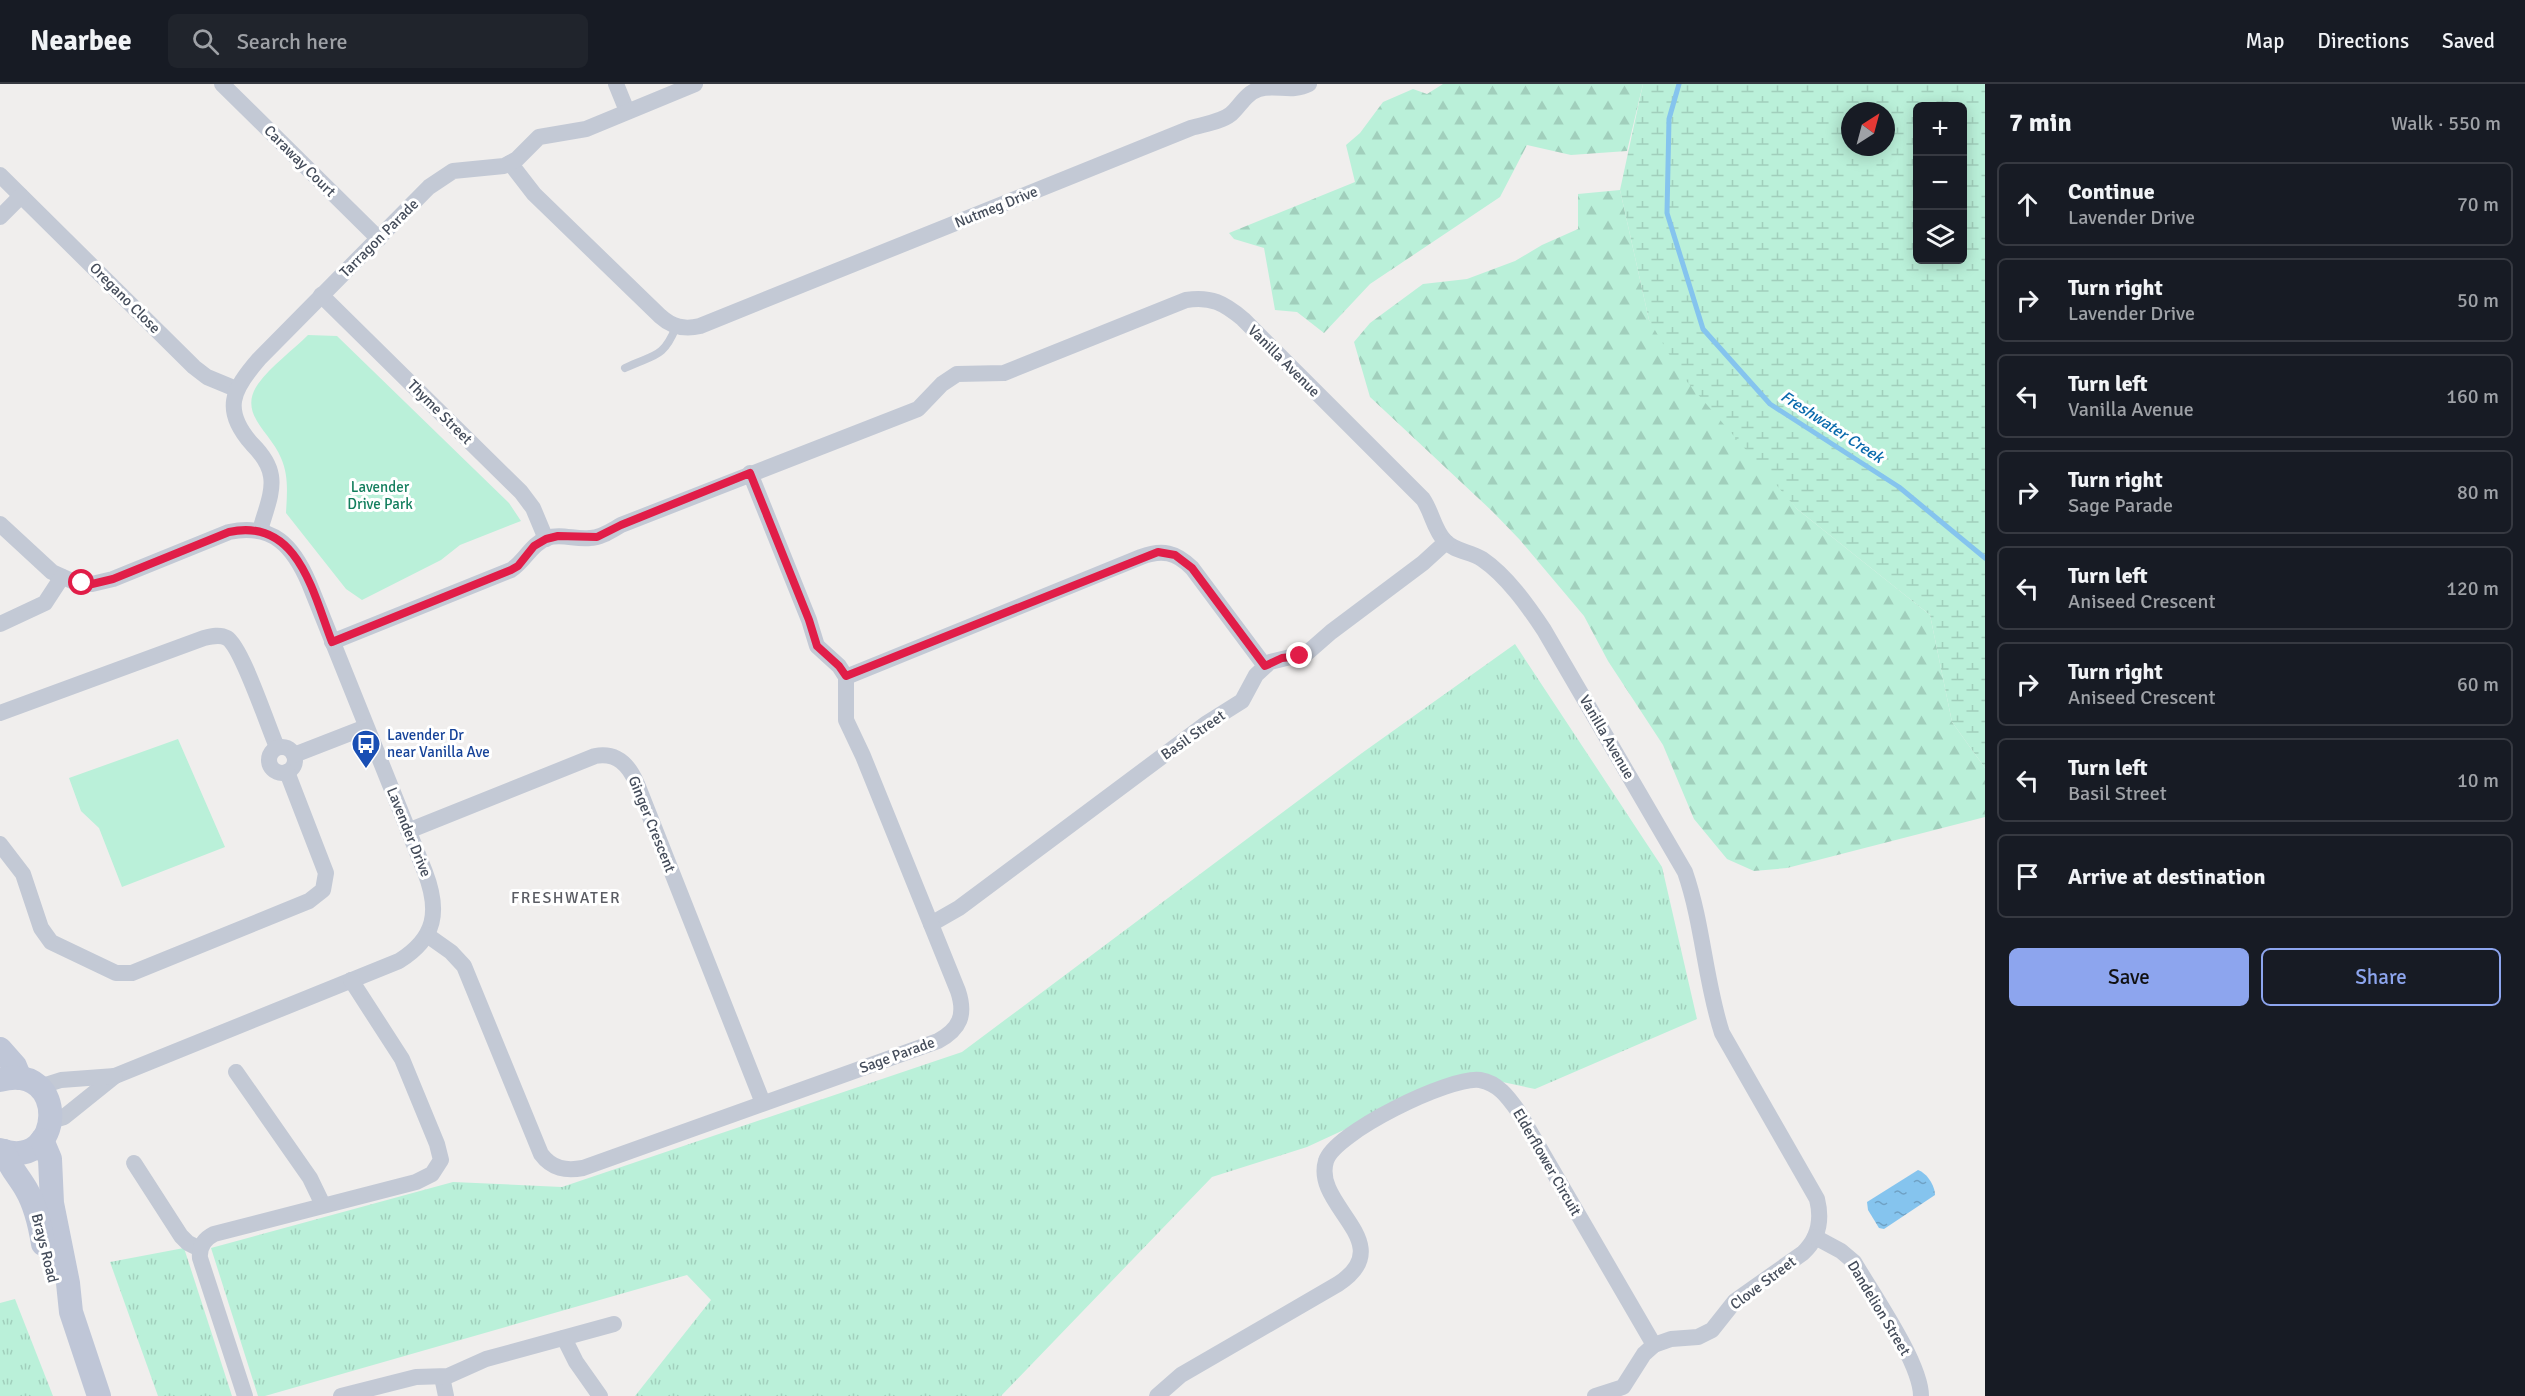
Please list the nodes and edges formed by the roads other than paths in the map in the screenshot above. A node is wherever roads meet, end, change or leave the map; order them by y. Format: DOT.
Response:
graph roads {
  1 [pos="222,84"];
  2 [pos="616,84"];
  3 [pos="695,84"];
  4 [pos="1309,84"];
  5 [pos="1255,87"];
  6 [pos="627,111"];
  7 [pos="510,163"];
  8 [pos="0,175"];
  9 [pos="21,196"];
  10 [pos="0,217"];
  11 [pos="379,239"];
  12 [pos="321,295"];
  13 [pos="676,327"];
  14 [pos="626,368"];
  15 [pos="236,389"];
  16 [pos="750,473"];
  17 [pos="0,524"];
  18 [pos="260,531"];
  19 [pos="546,539"];
  20 [pos="1446,542"];
  21 [pos="62,577"];
  22 [pos="0,624"];
  23 [pos="332,642"];
  24 [pos="1265,666"];
  25 [pos="846,676"];
  26 [pos="0,713"];
  27 [pos="366,727"];
  28 [pos="277,747"];
  29 [pos="294,755"];
  30 [pos="287,772"];
  31 [pos="408,831"];
  32 [pos="0,844"];
  33 [pos="931,924"];
  34 [pos="427,935"];
  35 [pos="351,980"];
  36 [pos="0,1049"];
  37 [pos="236,1072"];
  38 [pos="115,1076"];
  39 [pos="20,1082"];
  40 [pos="763,1103"];
  41 [pos="47,1131"];
  42 [pos="2,1150"];
  43 [pos="134,1163"];
  44 [pos="322,1205"];
  45 [pos="1815,1237"];
  46 [pos="200,1249"];
  47 [pos="71,1312"];
  48 [pos="614,1324"];
  49 [pos="564,1338"];
  50 [pos="1654,1345"];
  51 [pos="442,1377"];
  52 [pos="99,1396"];
  53 [pos="246,1396"];
  54 [pos="341,1396"];
  55 [pos="446,1396"];
  56 [pos="600,1396"];
  57 [pos="1157,1396"];
  58 [pos="1595,1396"];
  59 [pos="1921,1396"];
  1 -- 11 [label="street, Caraway Court"];
  2 -- 6 [label="street"];
  3 -- 6 [label="street"];
  4 -- 5 [label="street, Nutmeg Drive"];
  5 -- 13 [label="street, Nutmeg Drive"];
  6 -- 7 [label="street"];
  7 -- 11 [label="street, Tarragon Parade"];
  7 -- 13 [label="street"];
  8 -- 9 [label="street, Oregano Close"];
  9 -- 10 [label="street"];
  9 -- 15 [label="street, Oregano Close"];
  11 -- 12 [label="street, Tarragon Parade"];
  12 -- 15 [label="street, Tarragon Parade"];
  12 -- 19 [label="street, Thyme Street"];
  13 -- 14 [label="lane"];
  15 -- 18 [label="street"];
  16 -- 19 [label="street, Vanilla Avenue"];
  16 -- 20 [label="street, Vanilla Avenue"];
  16 -- 25 [label="street"];
  17 -- 21 [label="street"];
  18 -- 21 [label="street"];
  18 -- 23 [label="street, Lavender Drive"];
  19 -- 23 [label="street"];
  20 -- 24 [label="street"];
  20 -- 45 [label="street, Vanilla Avenue"];
  21 -- 22 [label="street"];
  23 -- 27 [label="street, Lavender Drive"];
  24 -- 25 [label="street"];
  24 -- 33 [label="street, Basil Street"];
  25 -- 33 [label="street, Sage Parade"];
  26 -- 28 [label="street"];
  27 -- 29 [label="street"];
  27 -- 31 [label="street, Lavender Drive"];
  28 -- 29 [label="street"];
  28 -- 30 [label="street"];
  29 -- 30 [label="street"];
  30 -- 32 [label="street"];
  31 -- 34 [label="street, Lavender Drive"];
  31 -- 40 [label="street, Ginger Crescent"];
  33 -- 40 [label="street, Sage Parade"];
  34 -- 35 [label="street"];
  34 -- 40 [label="street, Sage Parade"];
  35 -- 38 [label="street"];
  35 -- 44 [label="street"];
  36 -- 39 [label="main road"];
  37 -- 44 [label="street"];
  38 -- 39 [label="street"];
  38 -- 41 [label="street"];
  39 -- 41 [label="main road, Brays Road"];
  41 -- 42 [label="main road"];
  41 -- 47 [label="main road, Brays Road"];
  42 -- 47 [label="main road, Brays Road"];
  43 -- 46 [label="street"];
  44 -- 46 [label="street"];
  45 -- 50 [label="street, Clove Street"];
  45 -- 59 [label="street, Dandelion Street"];
  46 -- 53 [label="street"];
  47 -- 52 [label="main road, Brays Road"];
  48 -- 49 [label="street"];
  49 -- 51 [label="street"];
  49 -- 56 [label="street"];
  50 -- 57 [label="street, Elderflower Circuit"];
  50 -- 58 [label="street"];
  51 -- 54 [label="street"];
  51 -- 55 [label="street"];
}
